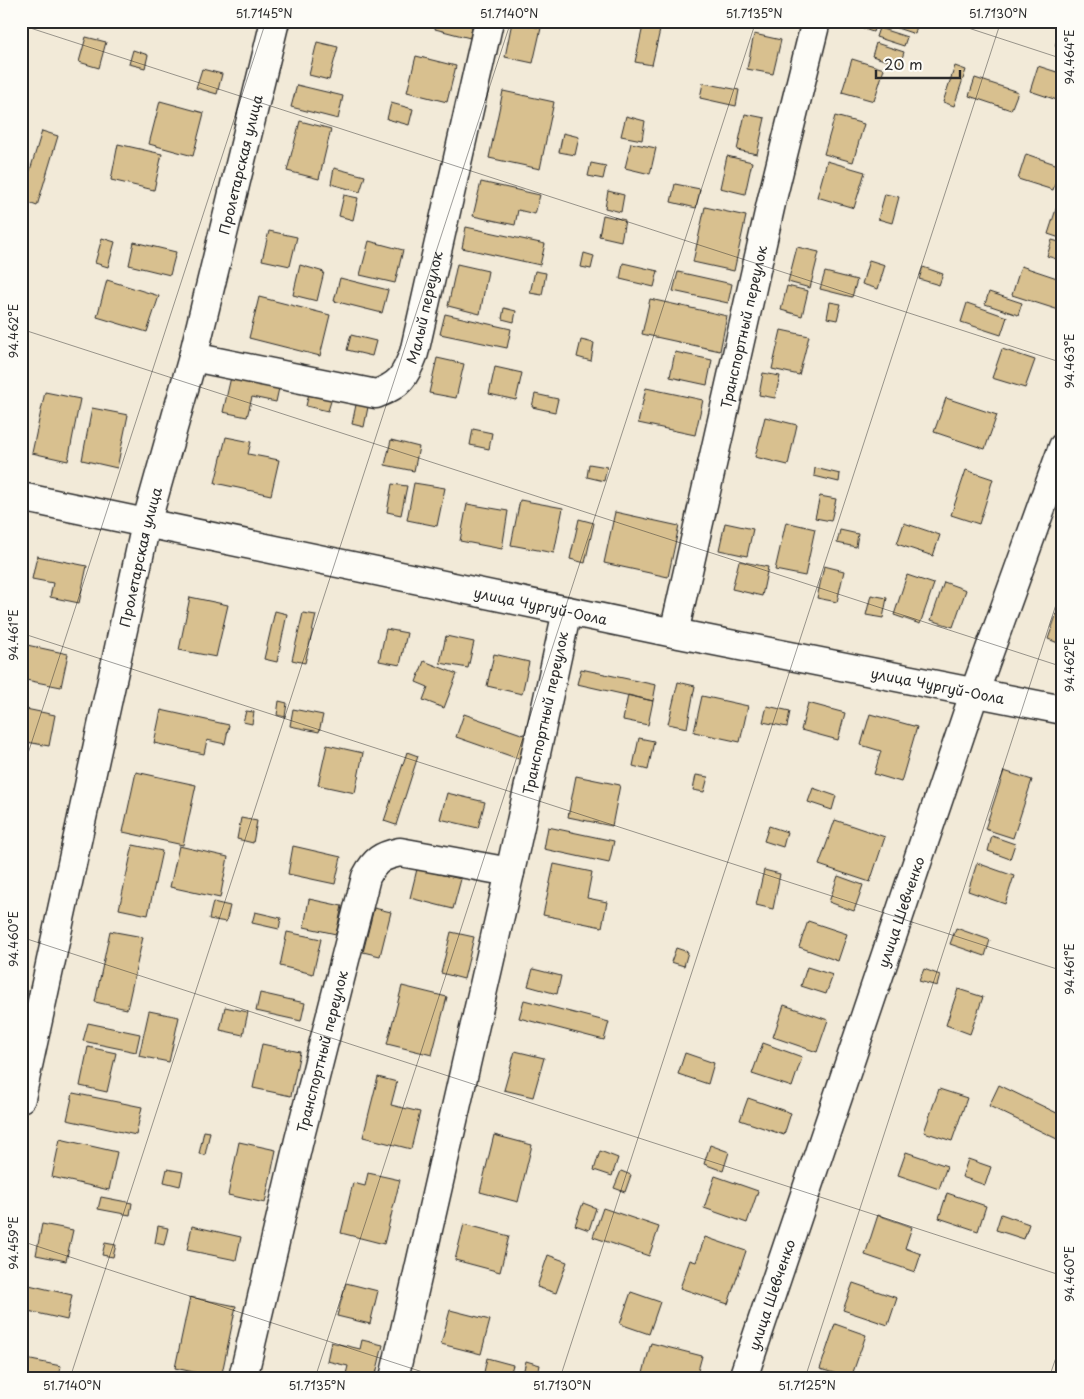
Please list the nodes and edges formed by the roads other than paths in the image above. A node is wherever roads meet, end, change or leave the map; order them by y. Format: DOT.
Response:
graph roads {
  1 [pos="275,21"];
  2 [pos="489,21"];
  3 [pos="816,21"];
  4 [pos="194,358"];
  5 [pos="1063,447"];
  6 [pos="21,497"];
  7 [pos="146,524"];
  8 [pos="568,611"];
  9 [pos="674,633"];
  10 [pos="975,691"];
  11 [pos="1063,710"];
  12 [pos="510,872"];
  13 [pos="21,1098"];
  14 [pos="243,1378"];
  15 [pos="394,1378"];
  16 [pos="743,1378"];
  1 -- 4 [label="street, Пролетарская улица"];
  2 -- 4 [label="street, Малый переулок"];
  3 -- 9 [label="street, Транспортный переулок"];
  4 -- 7 [label="street, Пролетарская улица"];
  5 -- 10 [label="street, улица Шевченко"];
  6 -- 7 [label="street, улица Чургуй-Оола"];
  7 -- 8 [label="street, улица Чургуй-Оола"];
  7 -- 13 [label="street, Пролетарская улица"];
  8 -- 9 [label="street, улица Чургуй-Оола"];
  8 -- 12 [label="street, Транспортный переулок"];
  9 -- 10 [label="street, улица Чургуй-Оола"];
  10 -- 11 [label="street, улица Чургуй-Оола"];
  10 -- 16 [label="street, улица Шевченко"];
  12 -- 14 [label="street, Транспортный переулок"];
  12 -- 15 [label="street, Транспортный переулок"];
}
